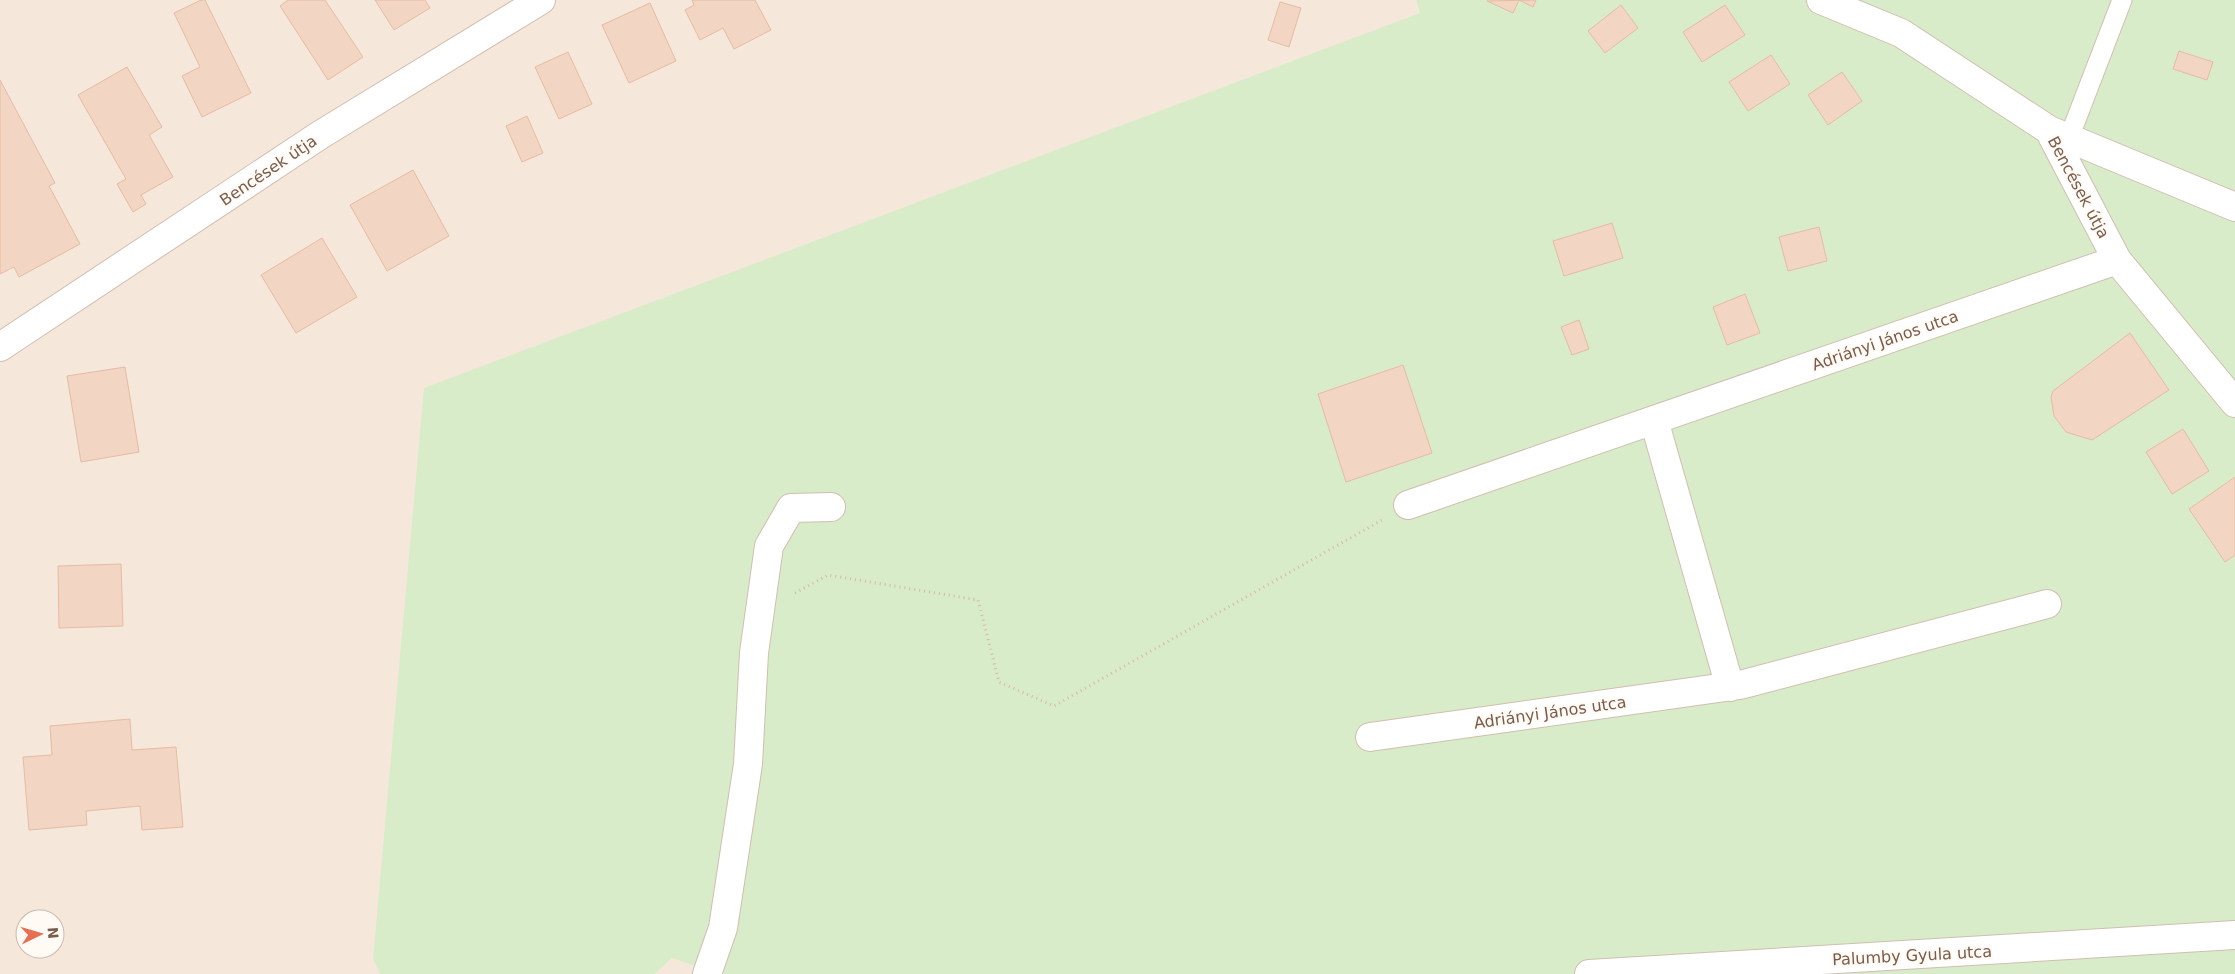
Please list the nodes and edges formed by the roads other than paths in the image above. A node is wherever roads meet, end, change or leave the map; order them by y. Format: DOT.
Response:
graph roads {
  1 [pos="541,0"];
  2 [pos="1821,0"];
  3 [pos="2122,0"];
  4 [pos="2059,134"];
  5 [pos="2235,207"];
  6 [pos="2117,260"];
  7 [pos="0,347"];
  8 [pos="2235,403"];
  9 [pos="1654,420"];
  10 [pos="1408,505"];
  11 [pos="831,507"];
  12 [pos="2047,604"];
  13 [pos="1730,687"];
  14 [pos="1370,737"];
  15 [pos="2235,935"];
  16 [pos="707,974"];
  17 [pos="1589,974"];
  1 -- 7 [label="street, Bencések útja"];
  2 -- 4 [label="street, Bencések útja"];
  3 -- 4 [label="lane"];
  4 -- 5 [label="street"];
  4 -- 6 [label="street, Bencések útja"];
  6 -- 8 [label="street, Bencések útja"];
  6 -- 9 [label="street, Adriányi János utca"];
  9 -- 10 [label="street, Adriányi János utca"];
  9 -- 13 [label="street"];
  11 -- 16 [label="street"];
  12 -- 13 [label="street, Adriányi János utca"];
  13 -- 14 [label="street, Adriányi János utca"];
  15 -- 17 [label="street, Palumby Gyula utca"];
}
